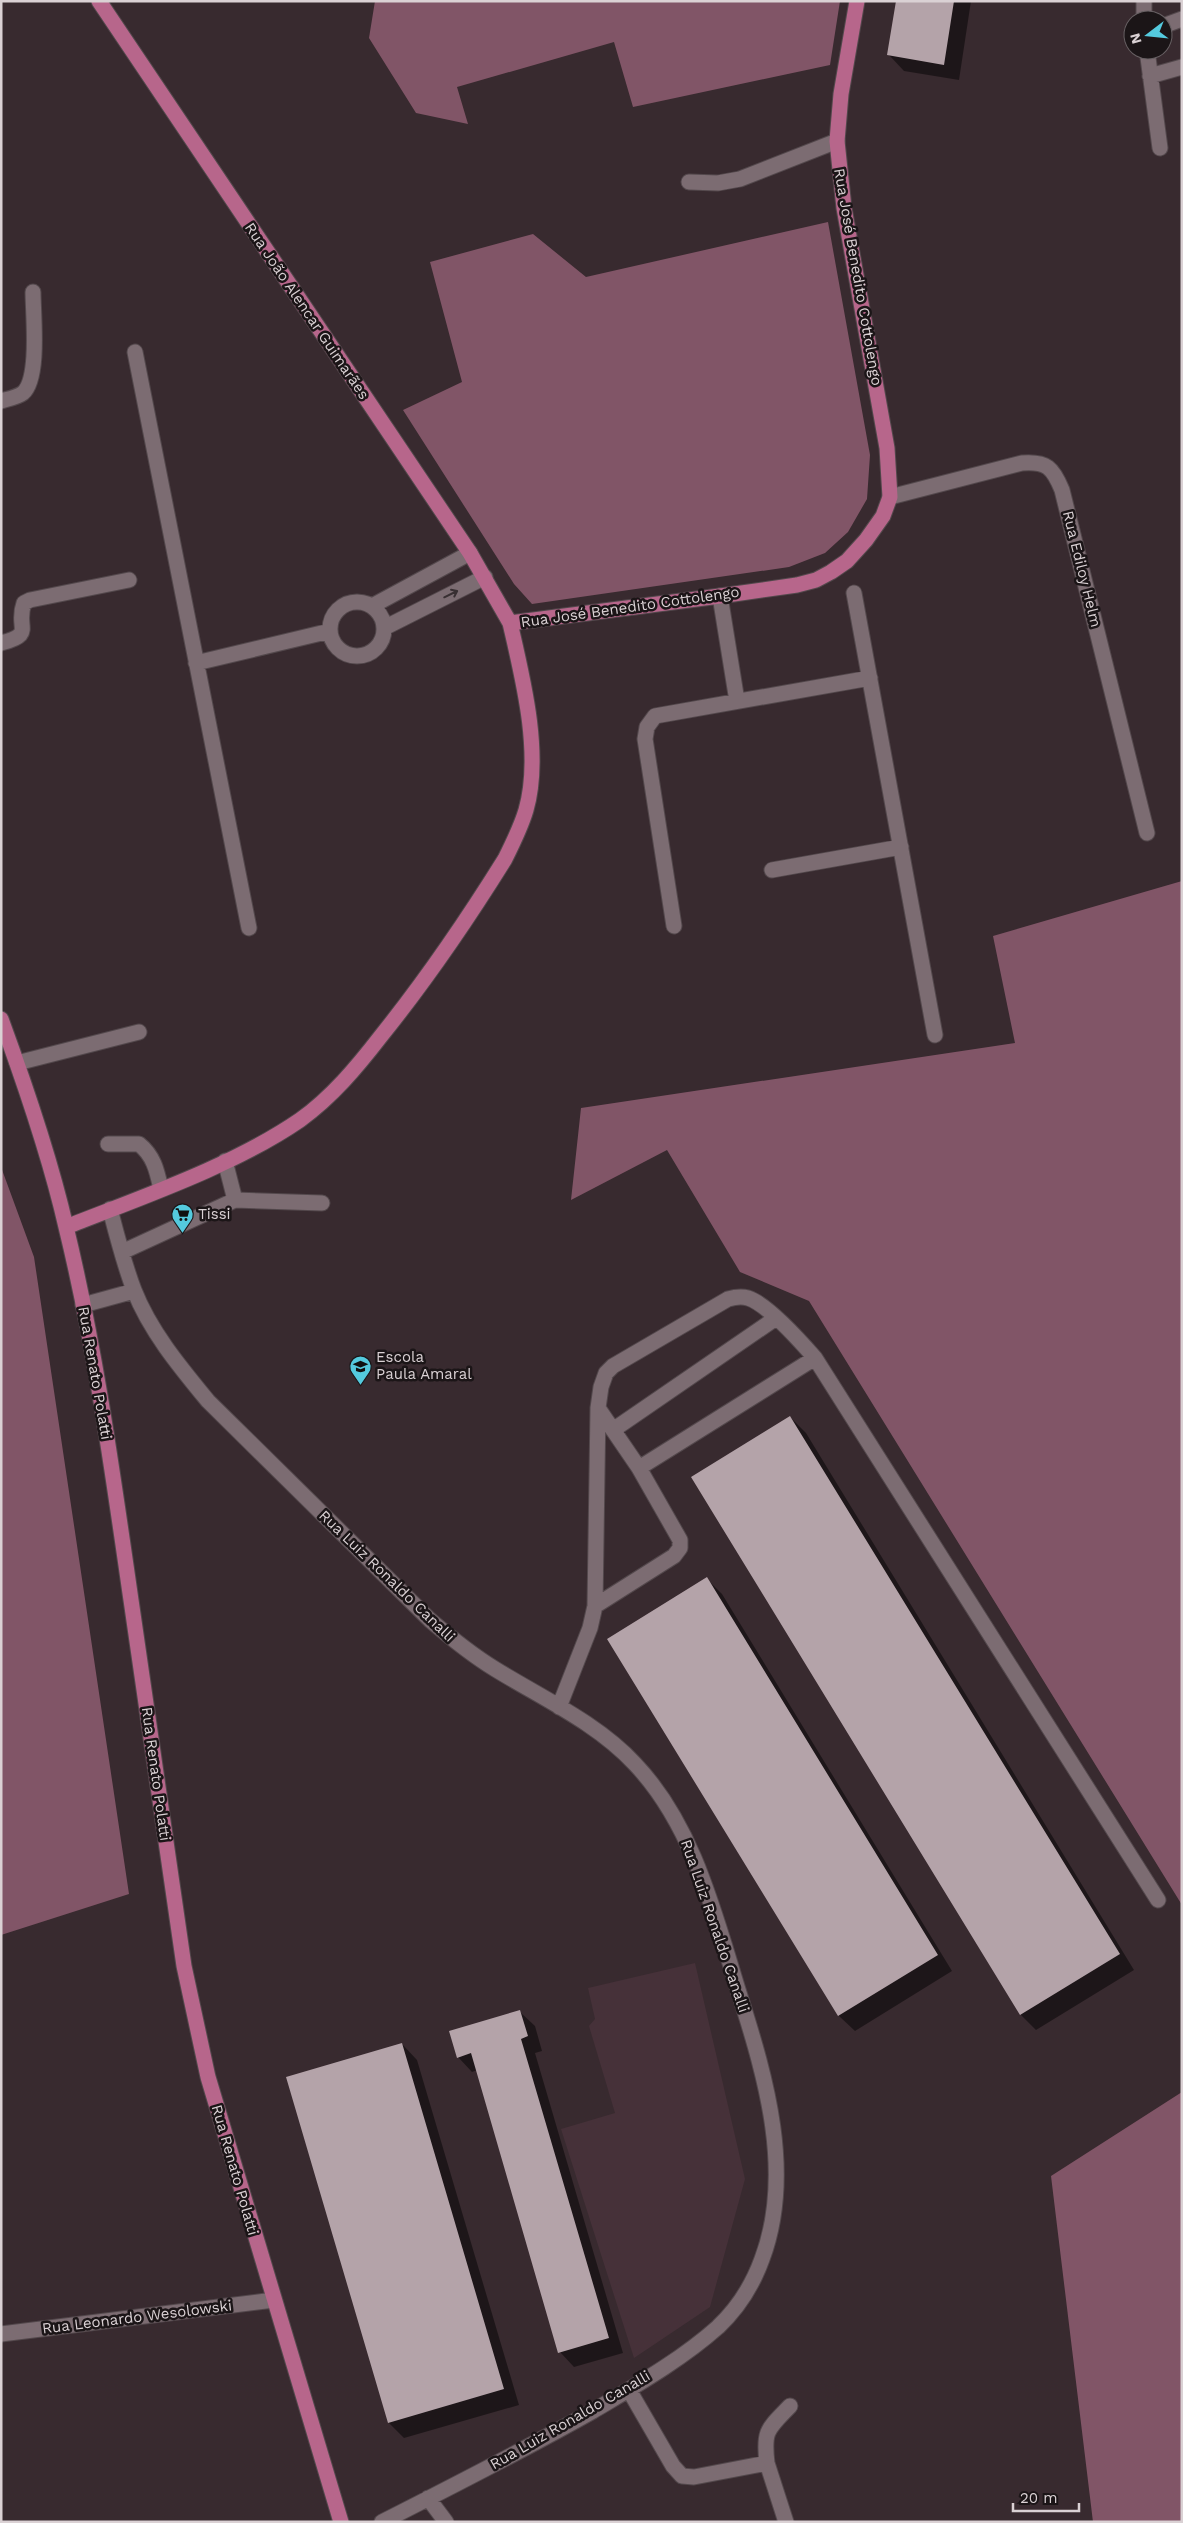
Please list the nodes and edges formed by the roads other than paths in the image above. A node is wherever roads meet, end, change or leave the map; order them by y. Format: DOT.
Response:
graph roads {
  1 [pos="99,1"];
  2 [pos="857,1"];
  3 [pos="1148,60"];
  4 [pos="1182,67"];
  5 [pos="1150,76"];
  6 [pos="837,141"];
  7 [pos="1160,148"];
  8 [pos="689,182"];
  9 [pos="33,292"];
  10 [pos="135,352"];
  11 [pos="1,401"];
  12 [pos="890,497"];
  13 [pos="470,552"];
  14 [pos="485,577"];
  15 [pos="129,580"];
  16 [pos="854,593"];
  17 [pos="720,596"];
  18 [pos="372,606"];
  19 [pos="510,623"];
  20 [pos="384,628"];
  21 [pos="330,631"];
  22 [pos="1,644"];
  23 [pos="196,663"];
  24 [pos="870,678"];
  25 [pos="737,701"];
  26 [pos="1147,833"];
  27 [pos="901,847"];
  28 [pos="772,870"];
  29 [pos="674,926"];
  30 [pos="248,928"];
  31 [pos="1,1019"];
  32 [pos="139,1032"];
  33 [pos="935,1035"];
  34 [pos="18,1063"];
  35 [pos="108,1144"];
  36 [pos="225,1161"];
  37 [pos="161,1189"];
  38 [pos="235,1200"];
  39 [pos="322,1204"];
  40 [pos="110,1209"];
  41 [pos="66,1227"];
  42 [pos="122,1252"];
  43 [pos="134,1291"];
  44 [pos="83,1305"];
  45 [pos="776,1318"];
  46 [pos="815,1358"];
  47 [pos="598,1408"];
  48 [pos="613,1430"];
  49 [pos="639,1468"];
  50 [pos="595,1606"];
  51 [pos="558,1707"];
  52 [pos="1158,1900"];
  53 [pos="274,2300"];
  54 [pos="1,2334"];
  55 [pos="629,2390"];
  56 [pos="790,2406"];
  57 [pos="766,2463"];
  58 [pos="428,2498"];
  59 [pos="341,2522"];
  60 [pos="382,2522"];
  61 [pos="446,2522"];
  62 [pos="786,2522"];
  1 -- 13 [label="main road, Rua João Alencar Guimarães"];
  2 -- 6 [label="main road, Rua José Benedito Cottolengo"];
  3 -- 5 [label="street"];
  4 -- 5 [label="street"];
  5 -- 7 [label="street"];
  6 -- 8 [label="street"];
  6 -- 12 [label="main road, Rua José Benedito Cottolengo"];
  9 -- 11 [label="street"];
  10 -- 23 [label="street"];
  12 -- 17 [label="main road, Rua José Benedito Cottolengo"];
  12 -- 26 [label="street, Rua Ediloy Helm"];
  13 -- 14 [label="main road, Rua João Alencar Guimarães"];
  13 -- 18 [label="street"];
  14 -- 19 [label="main road, Rua João Alencar Guimarães"];
  20 -- 14 [label="street, one-way"];
  15 -- 22 [label="street"];
  16 -- 24 [label="street"];
  17 -- 19 [label="main road, Rua José Benedito Cottolengo"];
  17 -- 25 [label="street"];
  18 -- 20 [label="street"];
  18 -- 21 [label="street"];
  19 -- 36 [label="main road, Rua José Benedito Cottolengo"];
  20 -- 21 [label="street"];
  21 -- 23 [label="street"];
  23 -- 30 [label="street"];
  24 -- 25 [label="street"];
  24 -- 27 [label="street"];
  25 -- 29 [label="street"];
  27 -- 28 [label="street"];
  27 -- 33 [label="street"];
  31 -- 34 [label="main road, Rua Renato Polatti"];
  32 -- 34 [label="street"];
  34 -- 41 [label="main road, Rua Renato Polatti"];
  35 -- 37 [label="street"];
  36 -- 37 [label="main road, Rua José Benedito Cottolengo"];
  36 -- 38 [label="street"];
  37 -- 40 [label="main road, Rua José Benedito Cottolengo"];
  38 -- 39 [label="street"];
  38 -- 42 [label="street"];
  40 -- 41 [label="main road, Rua José Benedito Cottolengo"];
  40 -- 42 [label="street, Rua Luiz Ronaldo Canalli"];
  41 -- 44 [label="main road, Rua Renato Polatti"];
  42 -- 43 [label="street, Rua Luiz Ronaldo Canalli"];
  43 -- 44 [label="street"];
  43 -- 51 [label="street, Rua Luiz Ronaldo Canalli"];
  44 -- 53 [label="main road, Rua Renato Polatti"];
  45 -- 46 [label="street"];
  45 -- 47 [label="street"];
  45 -- 48 [label="street"];
  46 -- 49 [label="street"];
  46 -- 52 [label="street"];
  47 -- 48 [label="street"];
  47 -- 50 [label="street"];
  48 -- 49 [label="street"];
  49 -- 50 [label="street"];
  50 -- 51 [label="street"];
  51 -- 55 [label="street, Rua Luiz Ronaldo Canalli"];
  53 -- 54 [label="street, Rua Leonardo Wesolowski"];
  53 -- 59 [label="main road, Rua Renato Polatti"];
  55 -- 57 [label="street"];
  55 -- 58 [label="street, Rua Luiz Ronaldo Canalli"];
  56 -- 57 [label="street"];
  57 -- 62 [label="street"];
  58 -- 60 [label="street, Rua Luiz Ronaldo Canalli"];
  58 -- 61 [label="street"];
}
